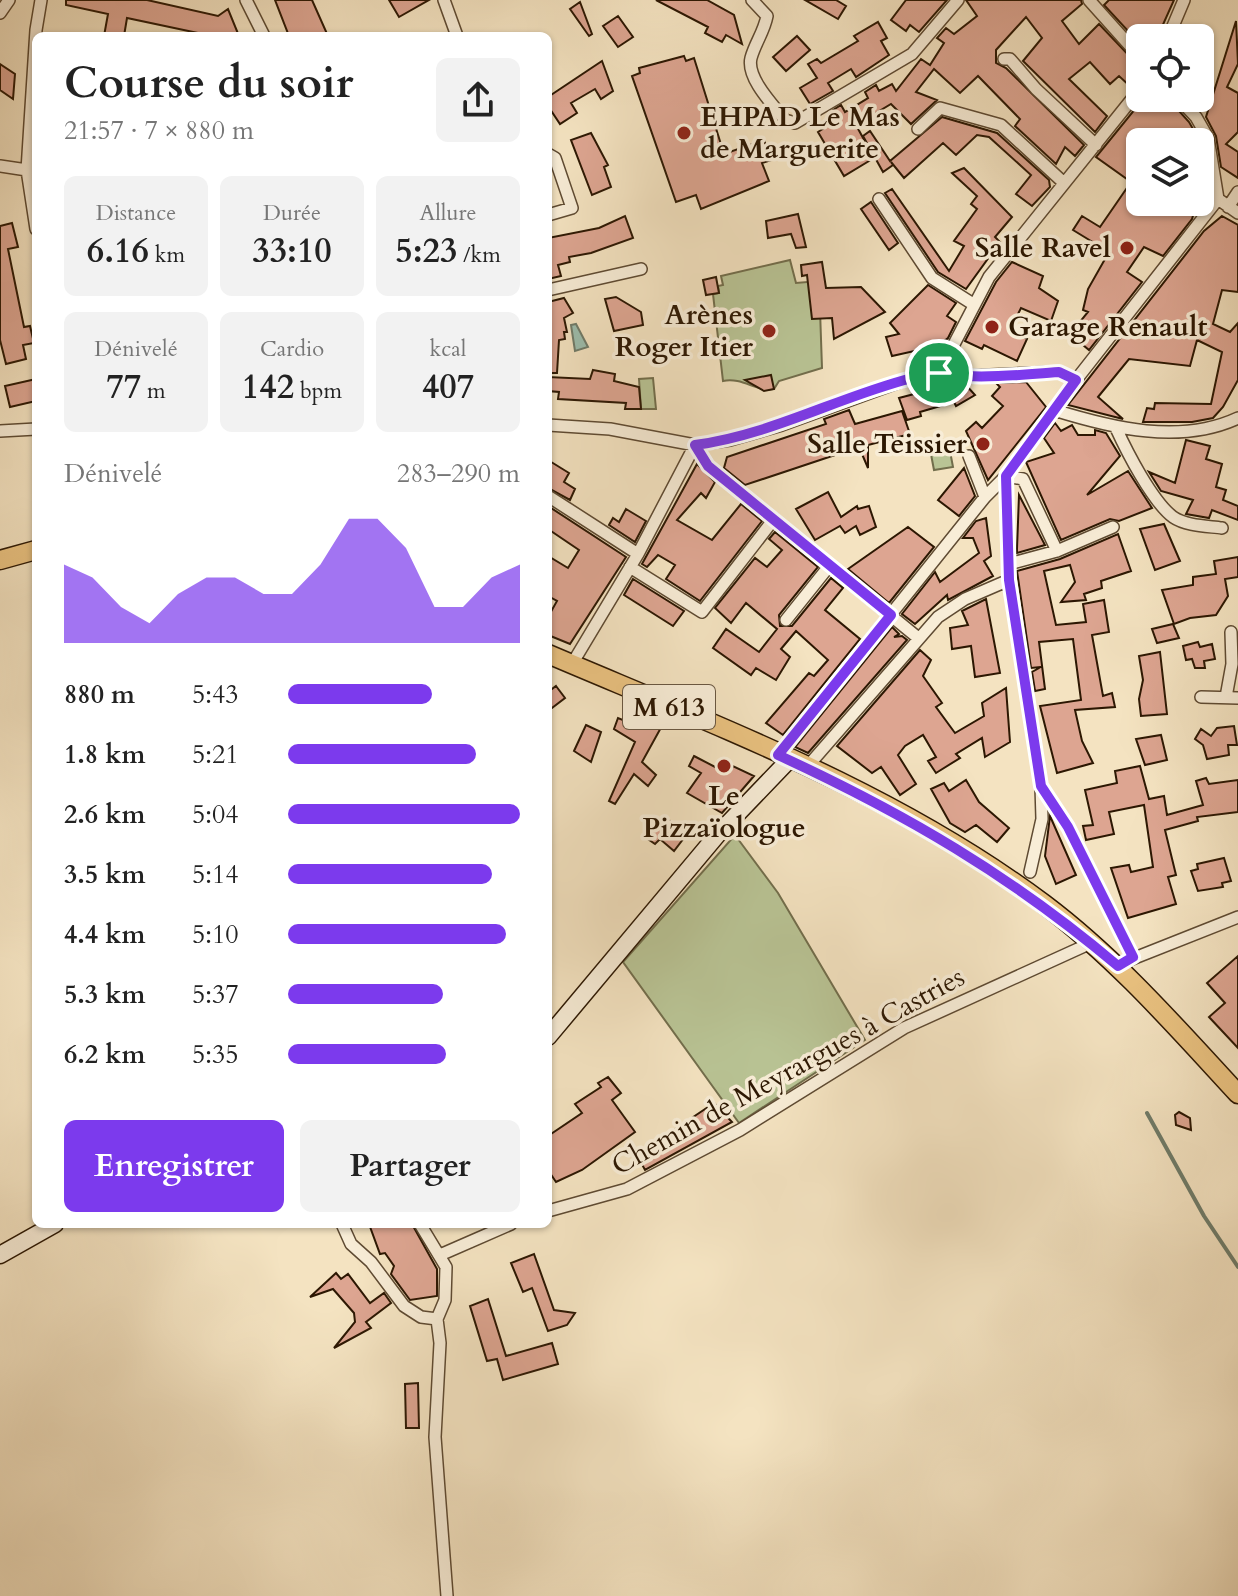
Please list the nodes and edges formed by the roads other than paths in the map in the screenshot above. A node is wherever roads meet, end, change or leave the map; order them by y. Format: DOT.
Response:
graph roads {
  1 [pos="9,0"];
  2 [pos="41,0"];
  3 [pos="246,0"];
  4 [pos="444,0"];
  5 [pos="752,0"];
  6 [pos="958,0"];
  7 [pos="1184,0"];
  8 [pos="1095,2"];
  9 [pos="0,13"];
  10 [pos="1174,24"];
  11 [pos="38,32"];
  12 [pos="262,32"];
  13 [pos="456,32"];
  14 [pos="1126,40"];
  15 [pos="1004,59"];
  16 [pos="32,106"];
  17 [pos="1126,107"];
  18 [pos="1191,112"];
  19 [pos="918,129"];
  20 [pos="1096,145"];
  21 [pos="552,156"];
  22 [pos="0,166"];
  23 [pos="27,170"];
  24 [pos="1064,183"];
  25 [pos="1238,192"];
  26 [pos="879,199"];
  27 [pos="1218,199"];
  28 [pos="32,203"];
  29 [pos="1233,210"];
  30 [pos="552,214"];
  31 [pos="641,269"];
  32 [pos="552,289"];
  33 [pos="973,304"];
  34 [pos="939,373"];
  35 [pos="1076,380"];
  36 [pos="1054,410"];
  37 [pos="1238,418"];
  38 [pos="552,425"];
  39 [pos="1116,428"];
  40 [pos="32,429"];
  41 [pos="0,431"];
  42 [pos="695,445"];
  43 [pos="969,456"];
  44 [pos="1006,476"];
  45 [pos="985,497"];
  46 [pos="552,499"];
  47 [pos="774,519"];
  48 [pos="1113,527"];
  49 [pos="1222,528"];
  50 [pos="32,551"];
  51 [pos="1057,551"];
  52 [pos="638,554"];
  53 [pos="0,560"];
  54 [pos="1009,564"];
  55 [pos="830,565"];
  56 [pos="630,567"];
  57 [pos="1009,580"];
  58 [pos="891,615"];
  59 [pos="786,620"];
  60 [pos="1231,632"];
  61 [pos="917,637"];
  62 [pos="552,656"];
  63 [pos="572,664"];
  64 [pos="1201,697"];
  65 [pos="1232,698"];
  66 [pos="791,761"];
  67 [pos="1041,786"];
  68 [pos="1030,872"];
  69 [pos="1238,917"];
  70 [pos="1091,943"];
  71 [pos="1125,962"];
  72 [pos="552,1032"];
  73 [pos="1238,1094"];
  74 [pos="552,1210"];
  75 [pos="48,1228"];
  76 [pos="344,1228"];
  77 [pos="423,1228"];
  78 [pos="502,1228"];
  79 [pos="0,1255"];
  80 [pos="440,1255"];
  81 [pos="437,1319"];
  82 [pos="447,1596"];
  1 -- 9 [label="street"];
  2 -- 11 [label="street"];
  3 -- 12 [label="street"];
  4 -- 13 [label="street"];
  5 -- 6 [label="street"];
  7 -- 10 [label="street"];
  8 -- 14 [label="street"];
  15 -- 20 [label="street"];
  16 -- 23 [label="street"];
  17 -- 20 [label="street"];
  18 -- 27 [label="street"];
  19 -- 24 [label="street"];
  20 -- 24 [label="street"];
  21 -- 30 [label="street"];
  22 -- 23 [label="street"];
  23 -- 28 [label="street"];
  24 -- 33 [label="street"];
  25 -- 29 [label="street"];
  26 -- 33 [label="street"];
  27 -- 29 [label="street"];
  27 -- 35 [label="street"];
  31 -- 32 [label="street"];
  33 -- 34 [label="street"];
  34 -- 35 [label="street"];
  34 -- 42 [label="street"];
  35 -- 36 [label="street"];
  36 -- 39 [label="street"];
  36 -- 44 [label="street"];
  37 -- 39 [label="street"];
  38 -- 42 [label="street"];
  39 -- 49 [label="street"];
  40 -- 41 [label="street"];
  42 -- 47 [label="street"];
  42 -- 52 [label="street"];
  43 -- 45 [label="street"];
  44 -- 45 [label="street"];
  44 -- 51 [label="street"];
  44 -- 54 [label="street"];
  45 -- 58 [label="street"];
  46 -- 52 [label="street"];
  47 -- 55 [label="street"];
  47 -- 56 [label="street"];
  48 -- 51 [label="street"];
  50 -- 53 [label="main road"];
  51 -- 54 [label="street"];
  52 -- 56 [label="street"];
  54 -- 57 [label="street"];
  55 -- 58 [label="street"];
  55 -- 59 [label="street"];
  56 -- 63 [label="street"];
  57 -- 61 [label="street"];
  57 -- 67 [label="street"];
  58 -- 61 [label="street"];
  58 -- 66 [label="street"];
  60 -- 65 [label="street"];
  61 -- 66 [label="street"];
  62 -- 63 [label="main road, M 613"];
  63 -- 66 [label="main road, M 613"];
  64 -- 65 [label="street"];
  66 -- 70 [label="main road, M 613"];
  66 -- 72 [label="street"];
  67 -- 68 [label="street"];
  67 -- 71 [label="street"];
  69 -- 71 [label="street"];
  70 -- 71 [label="main road, M 613"];
  70 -- 74 [label="street, Chemin de Meyrargues à Castries"];
  71 -- 73 [label="main road, M 613"];
  75 -- 79 [label="street"];
  76 -- 81 [label="street"];
  77 -- 80 [label="street"];
  78 -- 80 [label="street"];
  80 -- 81 [label="street"];
  81 -- 82 [label="street"];
}
